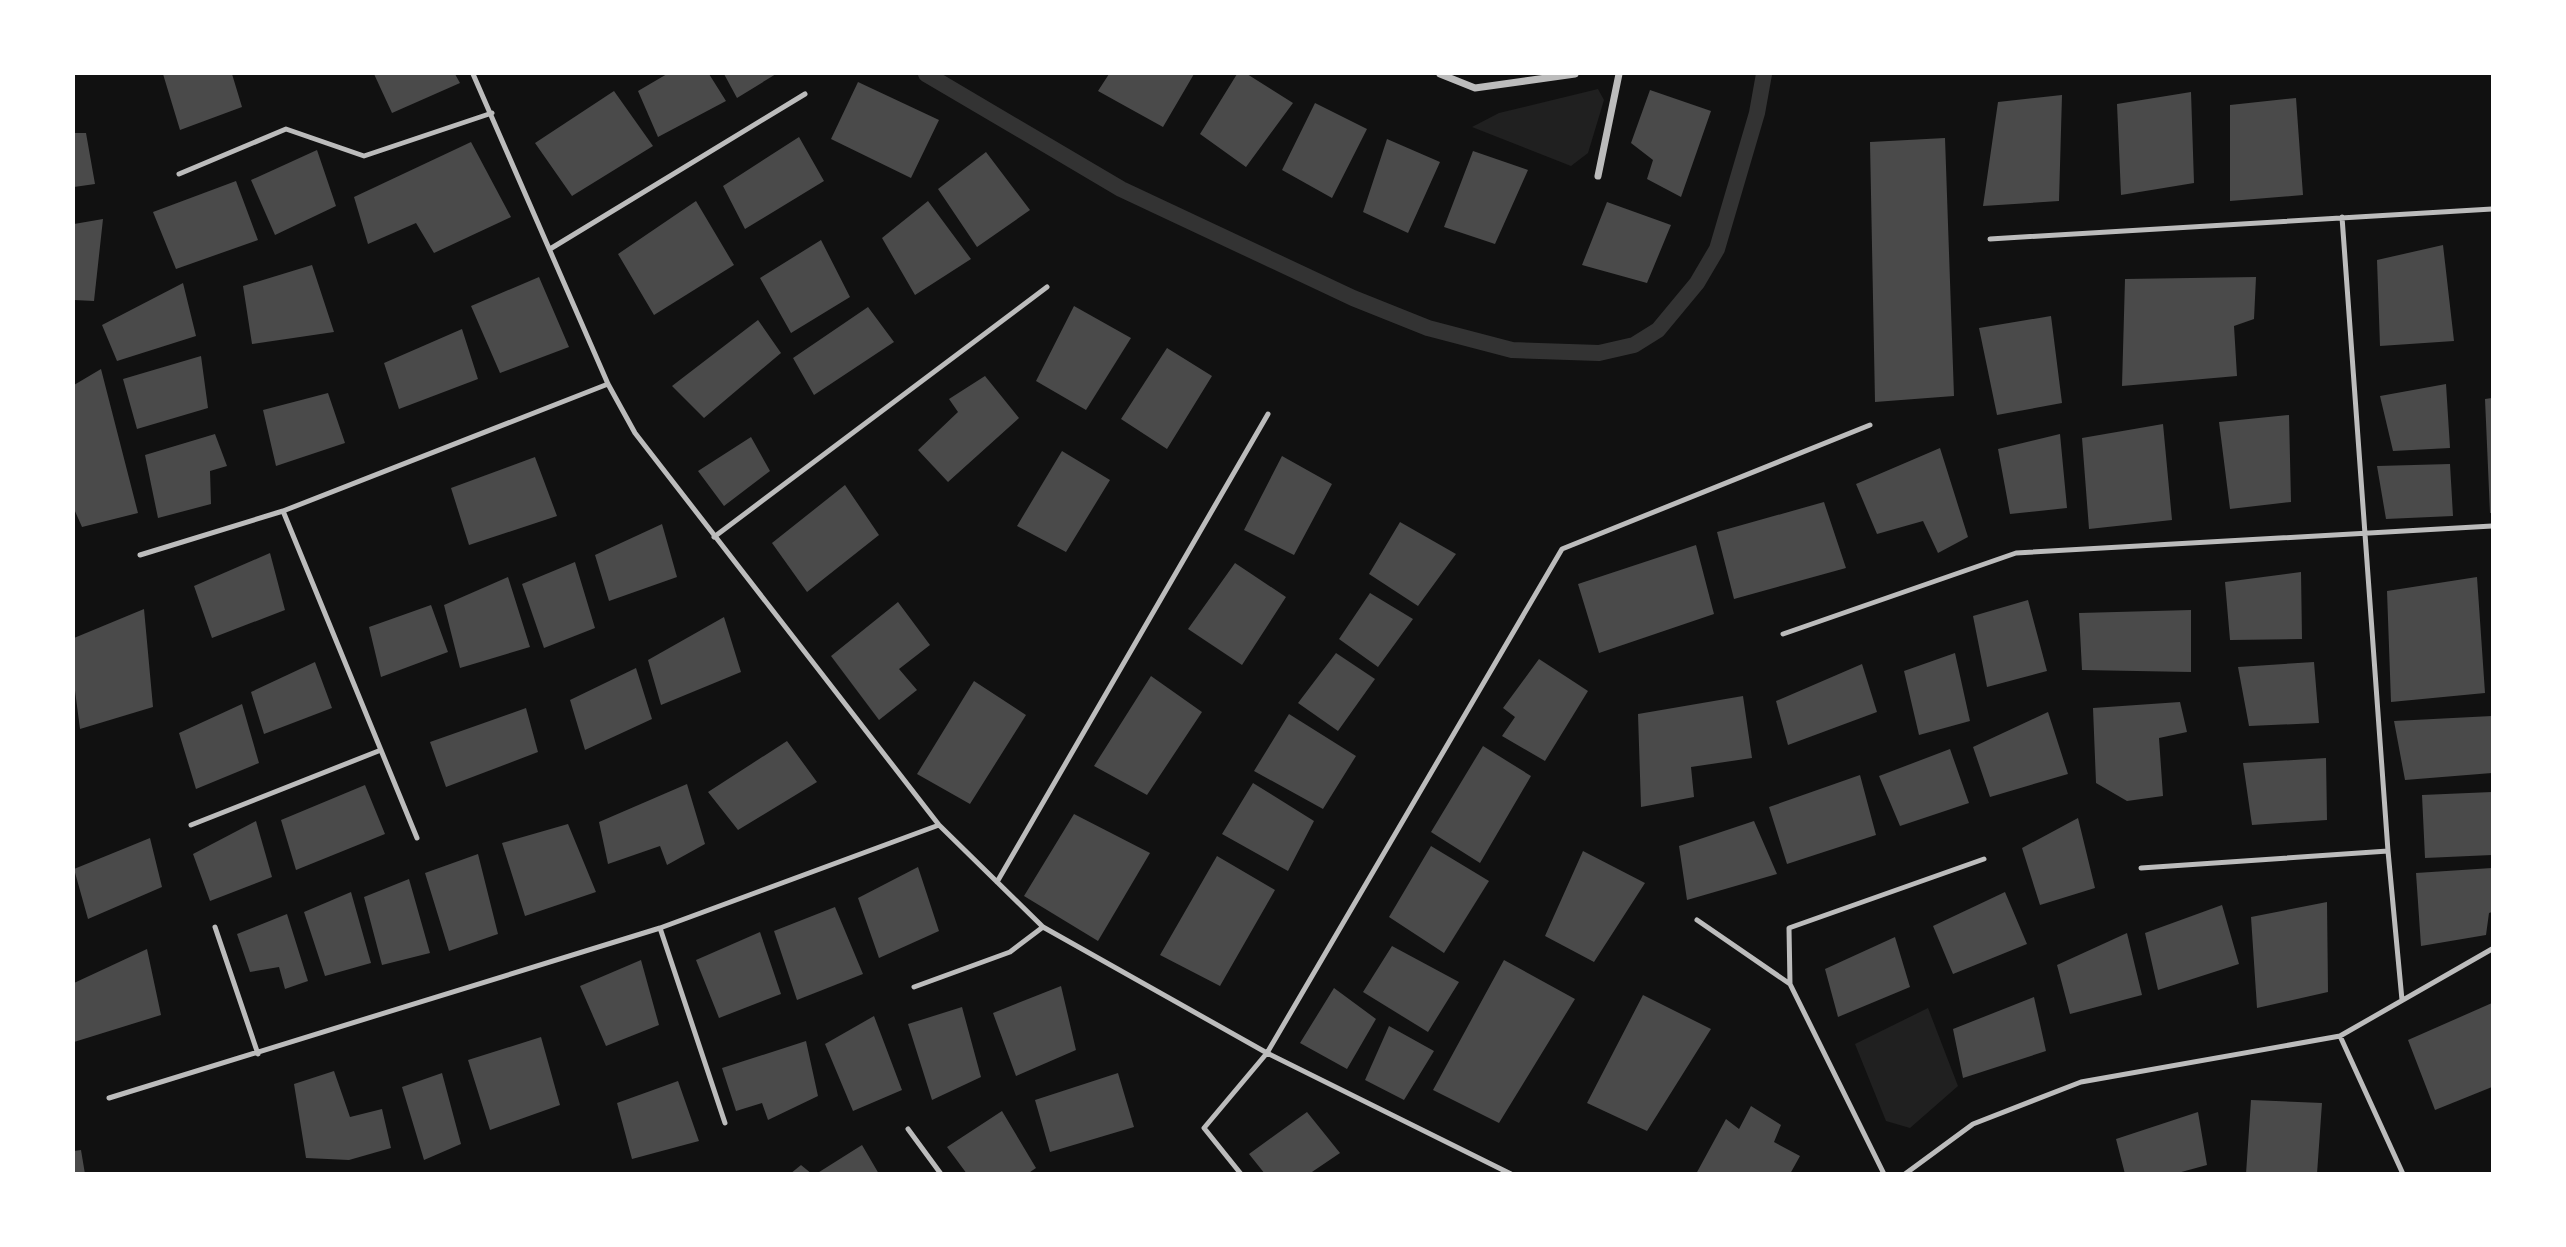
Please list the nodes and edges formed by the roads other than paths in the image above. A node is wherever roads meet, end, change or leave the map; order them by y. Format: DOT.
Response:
graph roads {
  1 [pos="473,74"];
  2 [pos="1440,74"];
  3 [pos="1575,74"];
  4 [pos="1619,74"];
  5 [pos="805,94"];
  6 [pos="492,113"];
  7 [pos="179,174"];
  8 [pos="1598,176"];
  9 [pos="2493,209"];
  10 [pos="2342,217"];
  11 [pos="1990,239"];
  12 [pos="550,249"];
  13 [pos="1047,287"];
  14 [pos="608,384"];
  15 [pos="1268,414"];
  16 [pos="1870,425"];
  17 [pos="283,511"];
  18 [pos="2493,526"];
  19 [pos="2366,531"];
  20 [pos="714,537"];
  21 [pos="140,555"];
  22 [pos="1783,634"];
  23 [pos="381,750"];
  24 [pos="191,825"];
  25 [pos="939,825"];
  26 [pos="417,838"];
  27 [pos="2388,851"];
  28 [pos="1984,859"];
  29 [pos="2140,868"];
  30 [pos="997,882"];
  31 [pos="1697,920"];
  32 [pos="1043,926"];
  33 [pos="215,927"];
  34 [pos="660,928"];
  35 [pos="2493,949"];
  36 [pos="1790,984"];
  37 [pos="914,987"];
  38 [pos="2402,1000"];
  39 [pos="2340,1035"];
  40 [pos="1267,1053"];
  41 [pos="258,1054"];
  42 [pos="109,1098"];
  43 [pos="726,1123"];
  44 [pos="908,1129"];
  45 [pos="941,1174"];
  46 [pos="1241,1174"];
  47 [pos="1511,1174"];
  48 [pos="1884,1174"];
  49 [pos="1905,1174"];
  50 [pos="2403,1174"];
  1 -- 6 [label="lane"];
  2 -- 3 [label="street"];
  4 -- 8 [label="street"];
  5 -- 12 [label="lane"];
  6 -- 7 [label="lane"];
  6 -- 12 [label="lane"];
  9 -- 10 [label="lane"];
  10 -- 11 [label="lane"];
  10 -- 19 [label="lane"];
  12 -- 14 [label="lane"];
  13 -- 20 [label="lane"];
  14 -- 17 [label="lane"];
  14 -- 20 [label="lane"];
  15 -- 30 [label="lane"];
  16 -- 40 [label="lane"];
  17 -- 21 [label="lane"];
  17 -- 23 [label="lane"];
  18 -- 19 [label="lane"];
  19 -- 22 [label="lane"];
  19 -- 27 [label="lane"];
  20 -- 25 [label="lane"];
  23 -- 24 [label="lane"];
  23 -- 26 [label="lane"];
  25 -- 30 [label="lane"];
  25 -- 34 [label="lane"];
  27 -- 29 [label="lane"];
  27 -- 38 [label="lane"];
  28 -- 36 [label="lane"];
  30 -- 32 [label="lane"];
  31 -- 36 [label="lane"];
  32 -- 37 [label="lane"];
  32 -- 40 [label="lane"];
  33 -- 41 [label="lane"];
  34 -- 41 [label="lane"];
  34 -- 43 [label="lane"];
  35 -- 38 [label="lane"];
  36 -- 48 [label="lane"];
  38 -- 39 [label="lane"];
  39 -- 49 [label="lane"];
  39 -- 50 [label="lane"];
  40 -- 46 [label="lane"];
  40 -- 47 [label="lane"];
  41 -- 42 [label="lane"];
  44 -- 45 [label="lane"];
}
